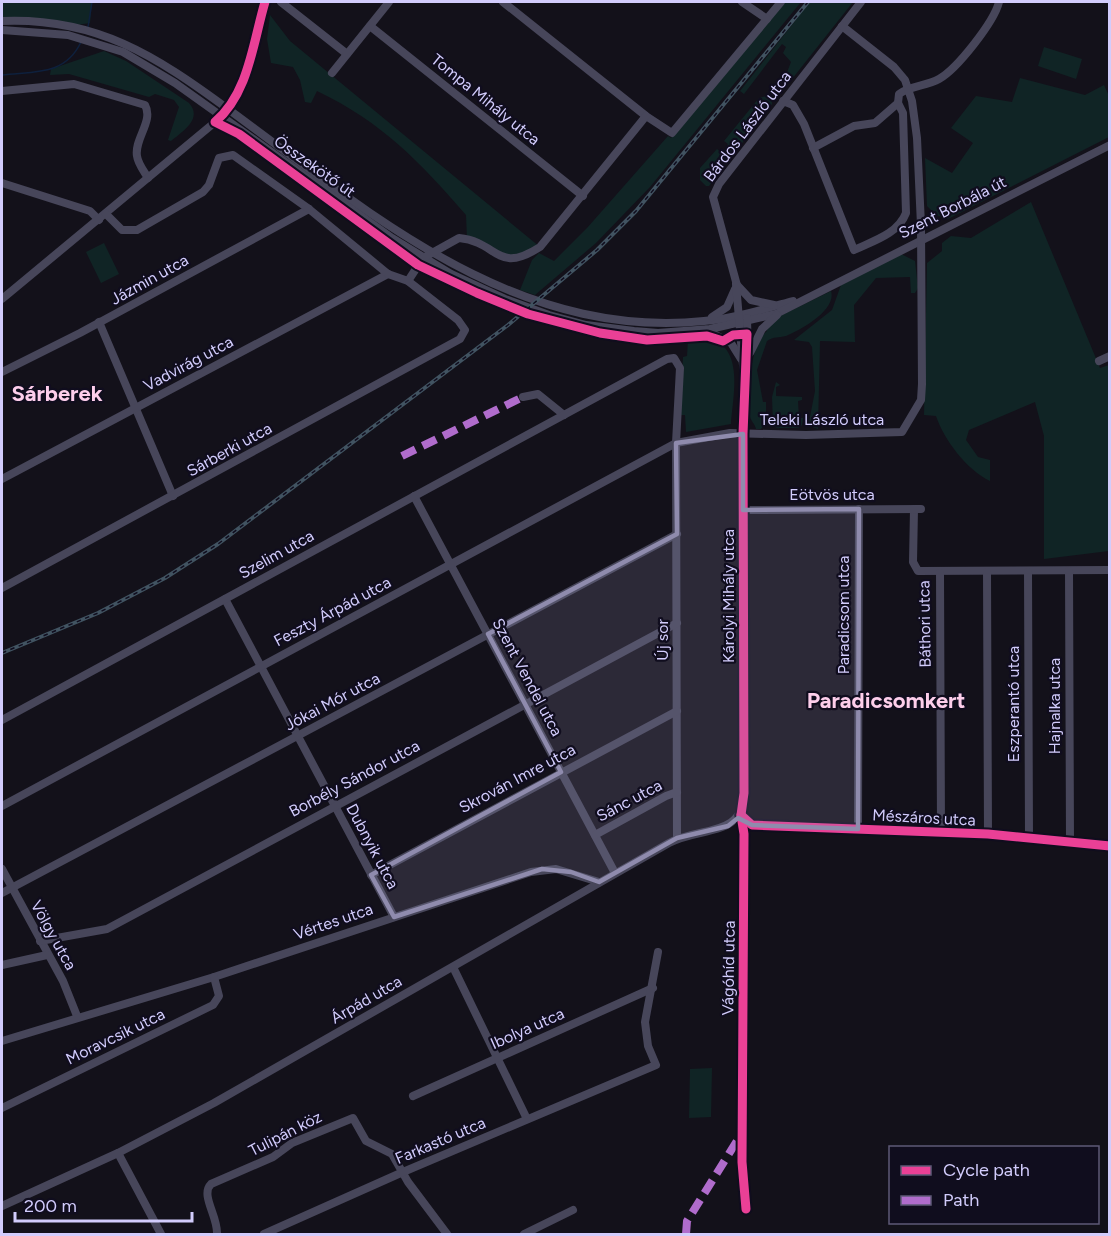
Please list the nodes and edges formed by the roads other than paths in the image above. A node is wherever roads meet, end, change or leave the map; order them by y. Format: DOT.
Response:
graph roads {
  1 [pos="265,2"];
  2 [pos="281,2"];
  3 [pos="389,2"];
  4 [pos="503,2"];
  5 [pos="742,2"];
  6 [pos="781,2"];
  7 [pos="861,2"];
  8 [pos="999,2"];
  9 [pos="767,19"];
  10 [pos="2,21"];
  11 [pos="370,26"];
  12 [pos="842,26"];
  13 [pos="2,30"];
  14 [pos="76,32"];
  15 [pos="95,37"];
  16 [pos="347,54"];
  17 [pos="332,73"];
  18 [pos="909,90"];
  19 [pos="2,91"];
  20 [pos="783,101"];
  21 [pos="898,103"];
  22 [pos="228,109"];
  23 [pos="646,116"];
  24 [pos="220,118"];
  25 [pos="1110,145"];
  26 [pos="813,148"];
  27 [pos="148,178"];
  28 [pos="2,183"];
  29 [pos="583,196"];
  30 [pos="309,208"];
  31 [pos="106,214"];
  32 [pos="99,220"];
  33 [pos="921,238"];
  34 [pos="427,256"];
  35 [pos="388,274"];
  36 [pos="408,281"];
  37 [pos="736,284"];
  38 [pos="2,298"];
  39 [pos="779,308"];
  40 [pos="744,319"];
  41 [pos="99,322"];
  42 [pos="704,325"];
  43 [pos="1110,356"];
  44 [pos="674,358"];
  45 [pos="745,359"];
  46 [pos="1099,361"];
  47 [pos="2,372"];
  48 [pos="524,397"];
  49 [pos="135,407"];
  50 [pos="564,415"];
  51 [pos="743,434"];
  52 [pos="676,443"];
  53 [pos="2,479"];
  54 [pos="173,496"];
  55 [pos="414,496"];
  56 [pos="859,509"];
  57 [pos="918,509"];
  58 [pos="743,510"];
  59 [pos="677,534"];
  60 [pos="451,564"];
  61 [pos="1110,570"];
  62 [pos="1069,571"];
  63 [pos="987,572"];
  64 [pos="1028,572"];
  65 [pos="940,573"];
  66 [pos="2,588"];
  67 [pos="225,599"];
  68 [pos="677,623"];
  69 [pos="488,634"];
  70 [pos="261,667"];
  71 [pos="525,704"];
  72 [pos="677,711"];
  73 [pos="2,720"];
  74 [pos="298,736"];
  75 [pos="561,772"];
  76 [pos="677,792"];
  77 [pos="2,806"];
  78 [pos="335,806"];
  79 [pos="741,815"];
  80 [pos="858,829"];
  81 [pos="941,832"];
  82 [pos="988,834"];
  83 [pos="595,835"];
  84 [pos="1029,837"];
  85 [pos="677,838"];
  86 [pos="1070,841"];
  87 [pos="1110,846"];
  88 [pos="2,869"];
  89 [pos="615,873"];
  90 [pos="371,875"];
  91 [pos="599,882"];
  92 [pos="12,889"];
  93 [pos="2,893"];
  94 [pos="394,917"];
  95 [pos="40,941"];
  96 [pos="658,952"];
  97 [pos="47,954"];
  98 [pos="2,965"];
  99 [pos="453,966"];
  100 [pos="214,977"];
  101 [pos="653,988"];
  102 [pos="77,1016"];
  103 [pos="2,1041"];
  104 [pos="497,1058"];
  105 [pos="413,1096"];
  106 [pos="2,1107"];
  107 [pos="527,1119"];
  108 [pos="118,1153"];
  109 [pos="403,1172"];
  110 [pos="2,1206"];
  111 [pos="746,1209"];
  112 [pos="573,1210"];
  113 [pos="161,1234"];
  114 [pos="217,1234"];
  115 [pos="264,1234"];
  116 [pos="447,1234"];
  117 [pos="524,1234"];
  1 -- 22 [label="street"];
  2 -- 16 [label="street"];
  3 -- 11 [label="street"];
  4 -- 23 [label="street"];
  5 -- 9 [label="street"];
  6 -- 9 [label="street"];
  7 -- 12 [label="street, Bárdos László utca"];
  8 -- 18 [label="street"];
  9 -- 23 [label="street"];
  10 -- 14 [label="street"];
  11 -- 16 [label="street"];
  11 -- 29 [label="street, Tompa Mihály utca"];
  12 -- 18 [label="street"];
  12 -- 20 [label="street, Bárdos László utca"];
  13 -- 14 [label="street"];
  14 -- 15 [label="street"];
  15 -- 22 [label="street, Összekötő út"];
  15 -- 24 [label="street, Összekötő út"];
  16 -- 17 [label="street"];
  18 -- 21 [label="street"];
  18 -- 33 [label="street"];
  19 -- 27 [label="street"];
  20 -- 26 [label="street"];
  20 -- 37 [label="street, Bárdos László utca"];
  21 -- 26 [label="street"];
  21 -- 26 [label="street"];
  22 -- 24 [label="street"];
  22 -- 34 [label="street, Összekötő út"];
  23 -- 29 [label="street"];
  24 -- 27 [label="street"];
  24 -- 34 [label="street, Összekötő út"];
  25 -- 33 [label="street, Szent Borbála út"];
  27 -- 31 [label="street"];
  28 -- 32 [label="street"];
  29 -- 34 [label="street"];
  30 -- 31 [label="street"];
  30 -- 35 [label="street"];
  30 -- 41 [label="street, Jázmin utca"];
  31 -- 32 [label="street"];
  32 -- 38 [label="street"];
  33 -- 39 [label="street, Szent Borbála út"];
  33 -- 51 [label="street, Teleki László utca"];
  34 -- 36 [label="street"];
  34 -- 42 [label="street, Összekötő út"];
  35 -- 36 [label="street"];
  35 -- 49 [label="street, Vadvirág utca"];
  36 -- 54 [label="street, Sárberki utca"];
  37 -- 39 [label="street"];
  37 -- 40 [label="street, Károlyi Mihály utca"];
  37 -- 42 [label="street"];
  39 -- 40 [label="street, Szent Borbála út"];
  39 -- 45 [label="street"];
  40 -- 42 [label="street, Összekötő út"];
  40 -- 45 [label="street, Károlyi Mihály utca"];
  41 -- 47 [label="street, Jázmin utca"];
  41 -- 49 [label="street"];
  42 -- 45 [label="street"];
  43 -- 46 [label="street"];
  44 -- 50 [label="street, Szelim utca"];
  44 -- 52 [label="street, Új sor"];
  45 -- 51 [label="street, Károlyi Mihály utca"];
  48 -- 50 [label="street"];
  49 -- 53 [label="street, Vadvirág utca"];
  49 -- 54 [label="street"];
  50 -- 55 [label="street, Szelim utca"];
  51 -- 52 [label="street, Teleki László utca"];
  51 -- 58 [label="street, Károlyi Mihály utca"];
  52 -- 59 [label="street, Új sor"];
  52 -- 60 [label="street, Feszty Árpád utca"];
  54 -- 66 [label="street, Sárberki utca"];
  55 -- 60 [label="street, Szent Vendel utca"];
  55 -- 67 [label="street, Szelim utca"];
  56 -- 57 [label="street, Eötvös utca"];
  56 -- 58 [label="street, Eötvös utca"];
  56 -- 80 [label="street, Paradicsom utca"];
  57 -- 65 [label="street, Báthori utca"];
  58 -- 79 [label="street, Károlyi Mihály utca"];
  59 -- 68 [label="street, Új sor"];
  59 -- 69 [label="street, Jókai Mór utca"];
  60 -- 69 [label="street, Szent Vendel utca"];
  60 -- 70 [label="street, Feszty Árpád utca"];
  61 -- 62 [label="street"];
  62 -- 64 [label="street"];
  62 -- 86 [label="street, Hajnalka utca"];
  63 -- 64 [label="street"];
  63 -- 65 [label="street"];
  63 -- 82 [label="street"];
  64 -- 84 [label="street, Eszperantó utca"];
  65 -- 81 [label="street, Báthori utca"];
  67 -- 70 [label="street, Dubnyik utca"];
  67 -- 73 [label="street, Szelim utca"];
  68 -- 71 [label="street, Borbély Sándor utca"];
  68 -- 72 [label="street, Új sor"];
  69 -- 71 [label="street, Szent Vendel utca"];
  69 -- 74 [label="street, Jókai Mór utca"];
  70 -- 74 [label="street, Dubnyik utca"];
  70 -- 77 [label="street, Feszty Árpád utca"];
  71 -- 75 [label="street, Szent Vendel utca"];
  71 -- 78 [label="street, Borbély Sándor utca"];
  72 -- 75 [label="street, Skrován Imre utca"];
  72 -- 76 [label="street, Új sor"];
  74 -- 78 [label="street, Dubnyik utca"];
  74 -- 92 [label="street, Jókai Mór utca"];
  75 -- 83 [label="street, Szent Vendel utca"];
  75 -- 90 [label="street, Skrován Imre utca"];
  76 -- 83 [label="street, Sánc utca"];
  76 -- 85 [label="street, Új sor"];
  78 -- 90 [label="street, Dubnyik utca"];
  78 -- 95 [label="street, Borbély Sándor utca"];
  79 -- 80 [label="street, Mészáros utca"];
  79 -- 85 [label="street, Árpád utca"];
  79 -- 111 [label="street, Vágóhíd utca"];
  80 -- 81 [label="street, Mészáros utca"];
  81 -- 82 [label="street, Mészáros utca"];
  82 -- 84 [label="street, Mészáros utca"];
  83 -- 89 [label="street, Szent Vendel utca"];
  84 -- 86 [label="street, Mészáros utca"];
  85 -- 89 [label="street, Árpád utca"];
  86 -- 87 [label="street, Mészáros utca"];
  88 -- 92 [label="street, Völgy utca"];
  89 -- 91 [label="street, Árpád utca"];
  90 -- 94 [label="street, Dubnyik utca"];
  91 -- 94 [label="street, Vértes utca"];
  91 -- 99 [label="street, Árpád utca"];
  92 -- 93 [label="street, Jókai Mór utca"];
  92 -- 95 [label="street, Völgy utca"];
  94 -- 100 [label="street, Vértes utca"];
  95 -- 97 [label="street, Völgy utca"];
  96 -- 101 [label="street"];
  97 -- 98 [label="street"];
  97 -- 102 [label="street, Völgy utca"];
  99 -- 104 [label="street"];
  99 -- 108 [label="street, Árpád utca"];
  100 -- 102 [label="street, Vértes utca"];
  100 -- 106 [label="street, Moravcsik utca"];
  101 -- 104 [label="street, Ibolya utca"];
  101 -- 107 [label="street, Farkastó utca"];
  102 -- 103 [label="street, Vértes utca"];
  104 -- 105 [label="street, Ibolya utca"];
  104 -- 107 [label="street"];
  107 -- 109 [label="street, Farkastó utca"];
  108 -- 110 [label="street, Árpád utca"];
  108 -- 113 [label="street"];
  109 -- 114 [label="street, Tulipán köz"];
  109 -- 115 [label="street, Farkastó utca"];
  109 -- 116 [label="street, Tulipán köz"];
  112 -- 117 [label="street"];
}
